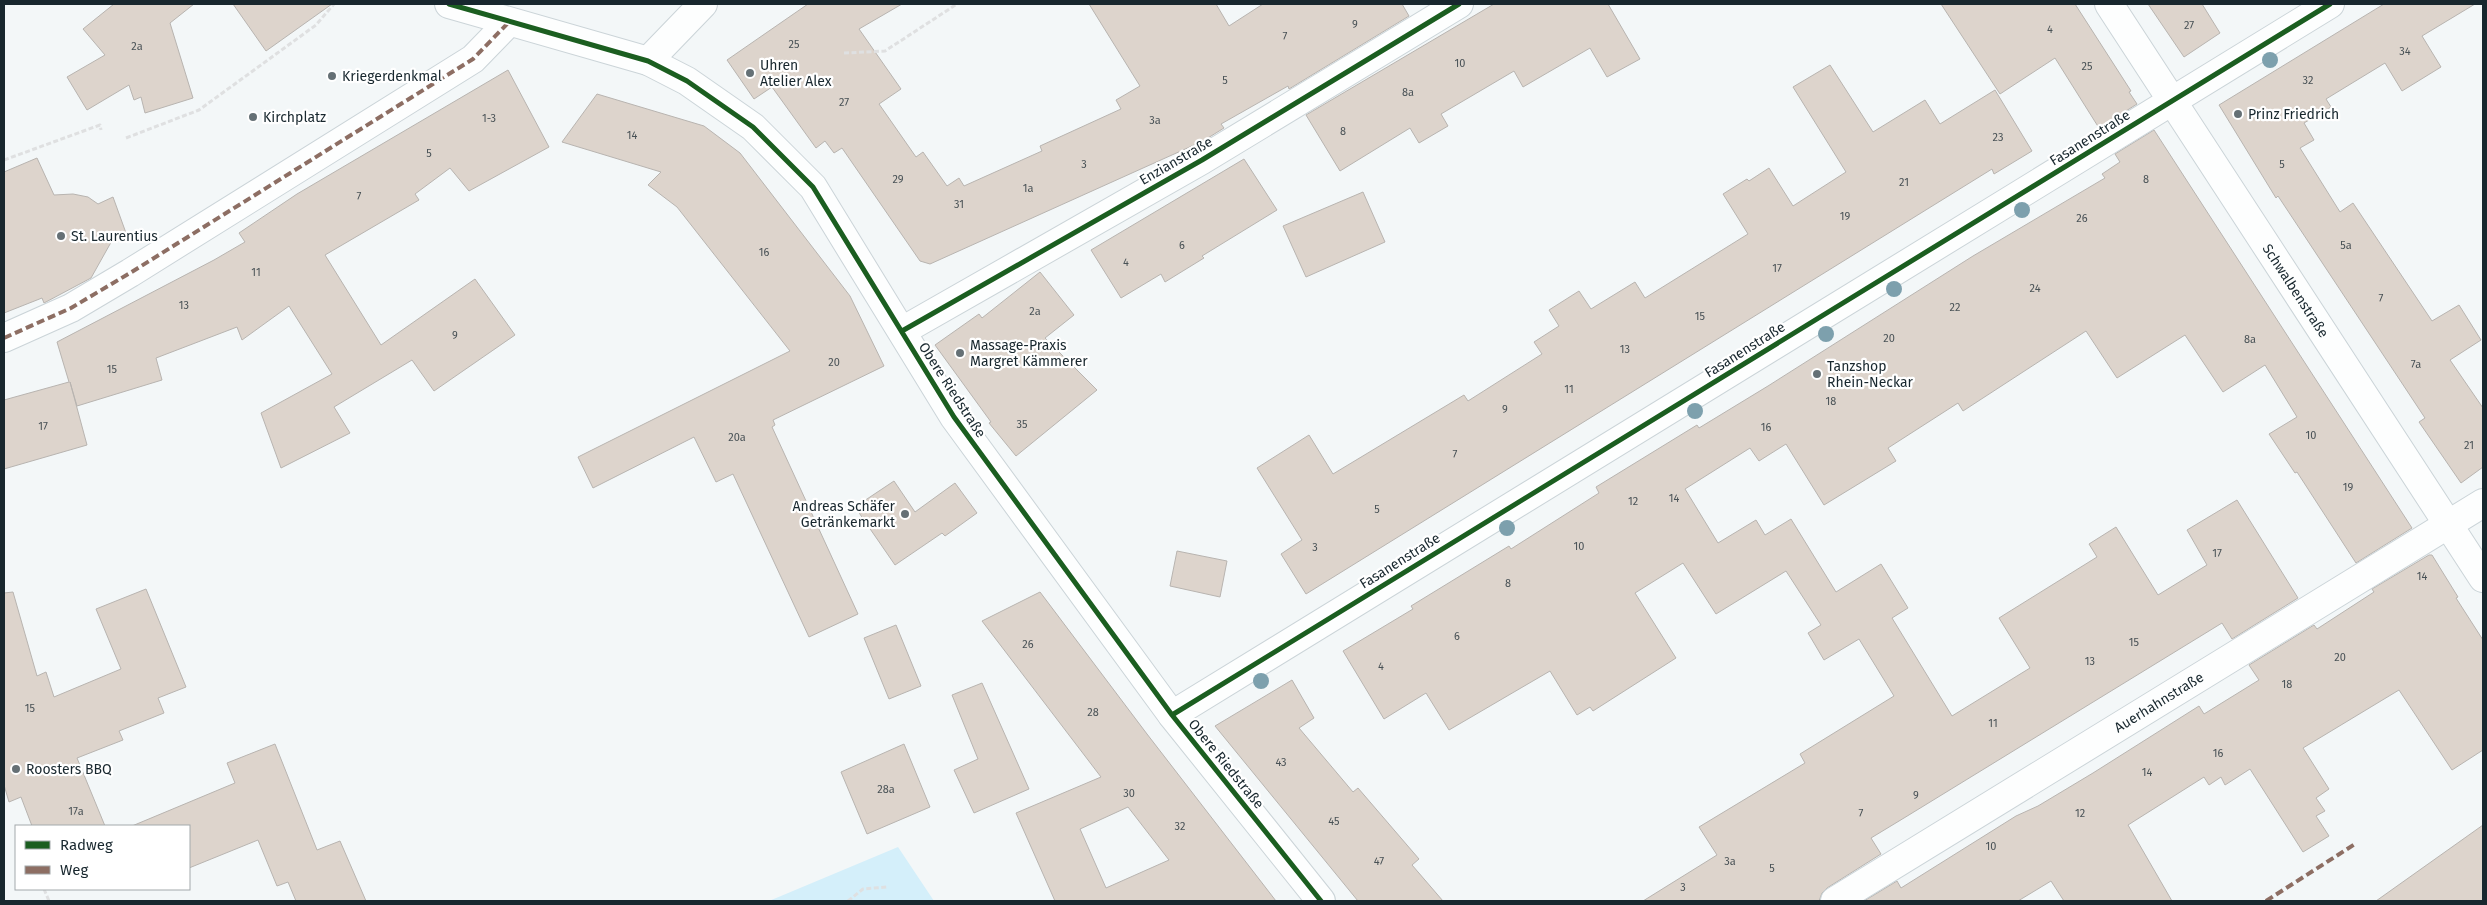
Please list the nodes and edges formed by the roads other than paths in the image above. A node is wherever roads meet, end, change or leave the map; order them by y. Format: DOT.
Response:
graph roads {
  1 [pos="449,4"];
  2 [pos="702,4"];
  3 [pos="1459,4"];
  4 [pos="2109,4"];
  5 [pos="2330,4"];
  6 [pos="509,22"];
  7 [pos="648,61"];
  8 [pos="2172,100"];
  9 [pos="902,332"];
  10 [pos="4,338"];
  11 [pos="2483,502"];
  12 [pos="2448,525"];
  13 [pos="2483,578"];
  14 [pos="1172,715"];
  15 [pos="1321,901"];
  16 [pos="1835,901"];
  1 -- 6 [label="street, Obere Riedstraße"];
  2 -- 7 [label="street"];
  3 -- 9 [label="street, Enzianstraße"];
  4 -- 8 [label="street, Schwalbenstraße"];
  5 -- 8 [label="street, Fasanenstraße"];
  6 -- 7 [label="street, Obere Riedstraße"];
  6 -- 10 [label="street"];
  7 -- 9 [label="street, Obere Riedstraße"];
  8 -- 12 [label="street, Schwalbenstraße"];
  8 -- 14 [label="street, Fasanenstraße"];
  9 -- 14 [label="street, Obere Riedstraße"];
  11 -- 12 [label="street, Auerhahnstraße"];
  12 -- 13 [label="street, Schwalbenstraße"];
  12 -- 16 [label="street, Auerhahnstraße"];
  14 -- 15 [label="street, Obere Riedstraße"];
}
